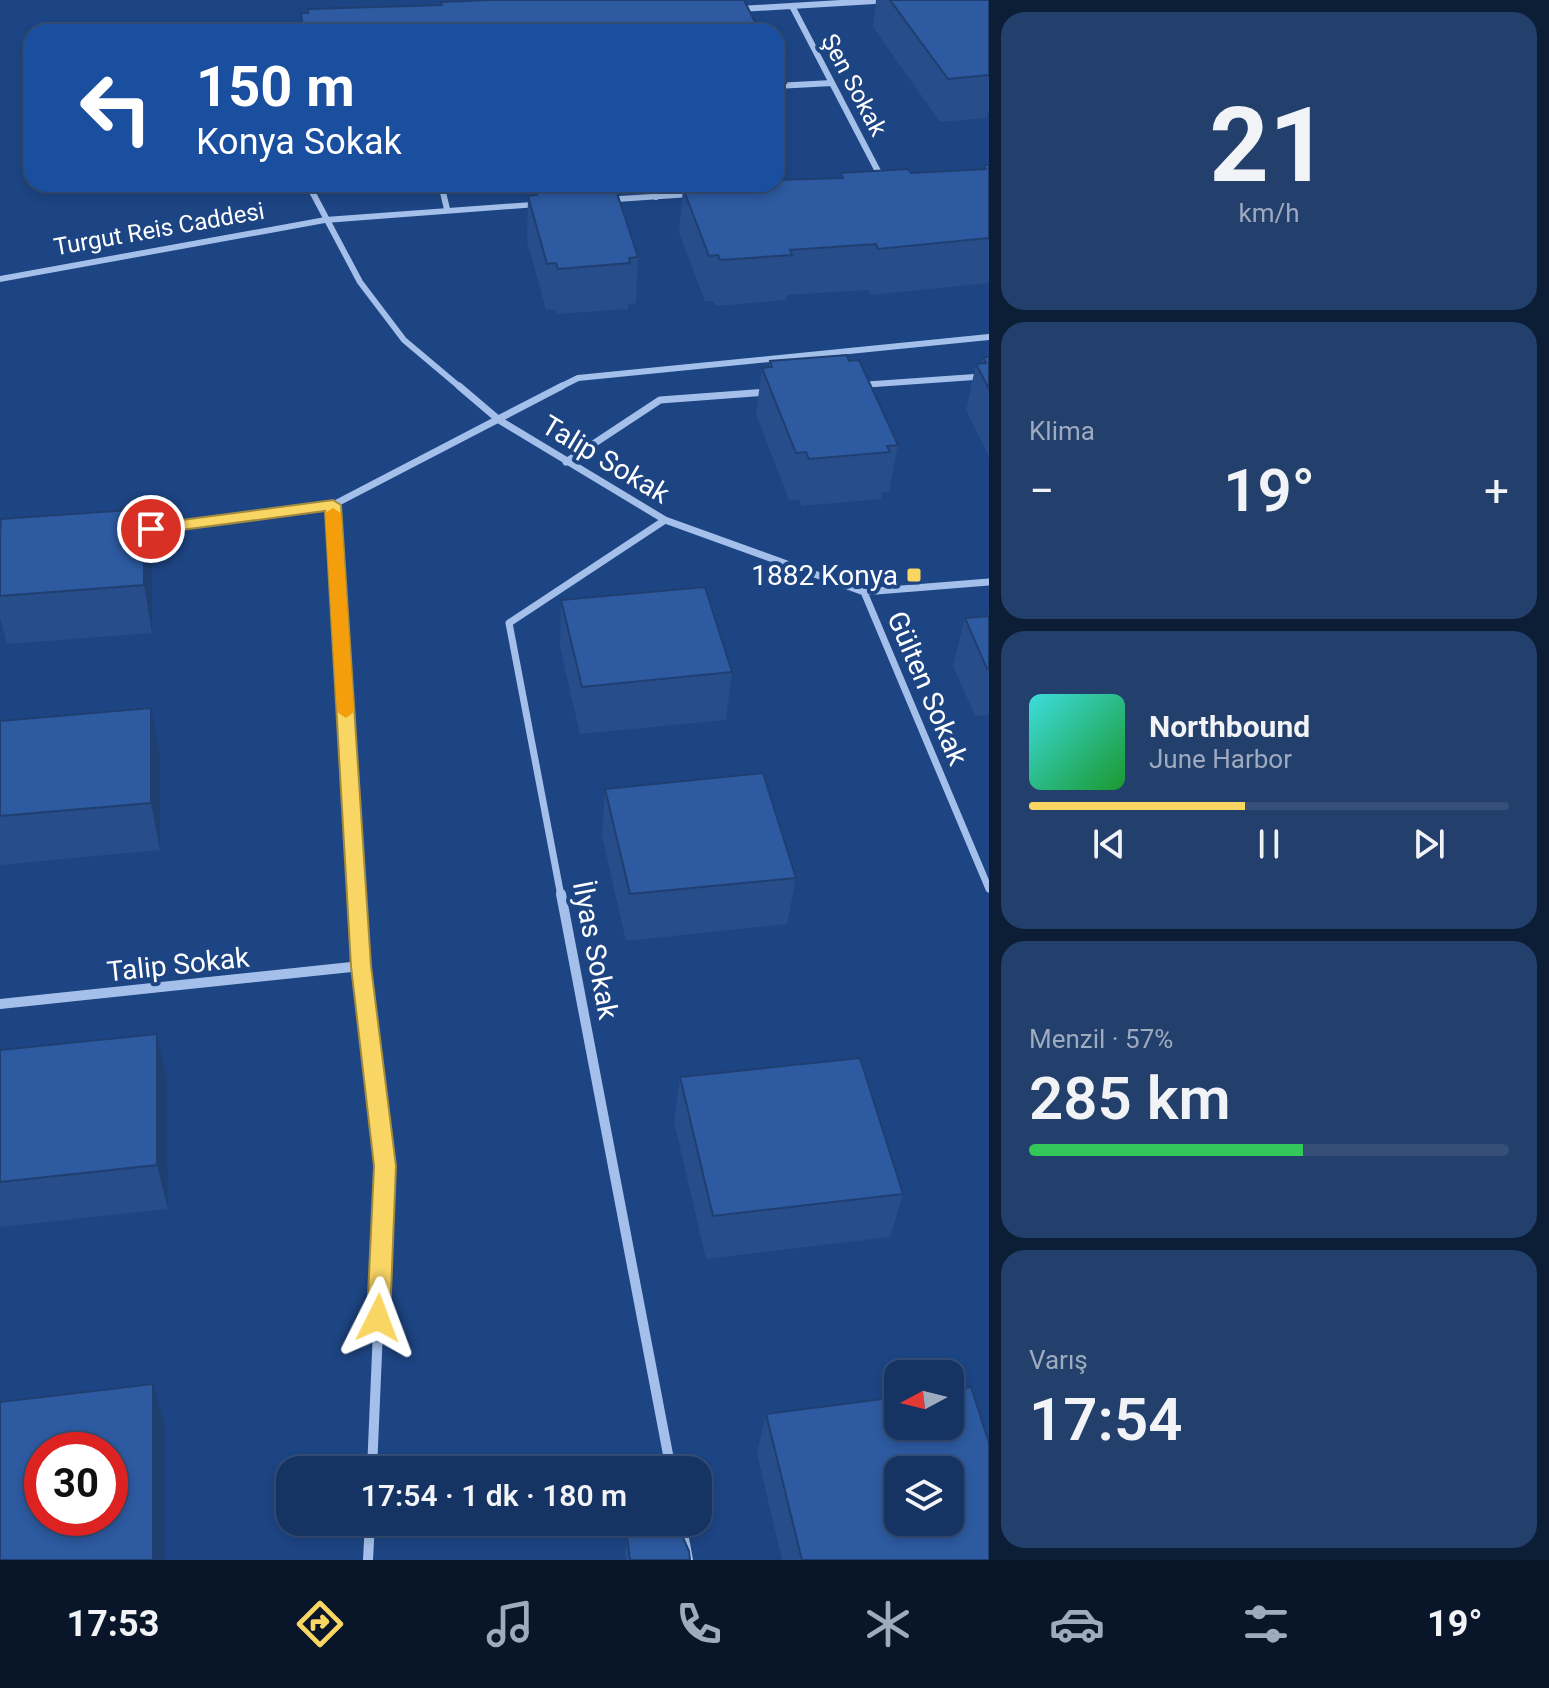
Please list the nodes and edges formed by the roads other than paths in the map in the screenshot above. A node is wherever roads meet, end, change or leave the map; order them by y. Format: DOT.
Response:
graph roads {
  1 [pos="891,0"];
  2 [pos="792,6"];
  3 [pos="731,9"];
  4 [pos="832,83"];
  5 [pos="784,86"];
  6 [pos="899,180"];
  7 [pos="884,181"];
  8 [pos="868,182"];
  9 [pos="312,192"];
  10 [pos="443,192"];
  11 [pos="654,192"];
  12 [pos="717,193"];
  13 [pos="656,197"];
  14 [pos="582,202"];
  15 [pos="552,203"];
  16 [pos="447,209"];
  17 [pos="325,220"];
  18 [pos="0,279"];
  19 [pos="989,337"];
  20 [pos="989,376"];
  21 [pos="844,387"];
  22 [pos="782,391"];
  23 [pos="499,420"];
  24 [pos="566,462"];
  25 [pos="333,505"];
  26 [pos="665,520"];
  27 [pos="127,532"];
  28 [pos="989,582"];
  29 [pos="864,592"];
  30 [pos="989,889"];
  31 [pos="361,966"];
  32 [pos="0,1004"];
  33 [pos="373,1456"];
  34 [pos="668,1456"];
  35 [pos="369,1536"];
  36 [pos="684,1536"];
  37 [pos="368,1560"];
  38 [pos="688,1560"];
  1 -- 2 [label="street"];
  2 -- 3 [label="street"];
  2 -- 4 [label="street, Şen Sokak"];
  4 -- 5 [label="street"];
  4 -- 7 [label="street, Şen Sokak"];
  6 -- 7 [label="street"];
  7 -- 8 [label="street"];
  9 -- 17 [label="street, Talip Sokak"];
  10 -- 16 [label="street"];
  11 -- 13 [label="street"];
  12 -- 13 [label="street"];
  13 -- 14 [label="street"];
  15 -- 16 [label="street, Turgut Reis Caddesi"];
  16 -- 17 [label="street, Turgut Reis Caddesi"];
  17 -- 18 [label="street, Turgut Reis Caddesi"];
  17 -- 23 [label="street, Talip Sokak"];
  19 -- 23 [label="street"];
  20 -- 21 [label="street"];
  22 -- 24 [label="street"];
  23 -- 24 [label="street, Talip Sokak"];
  23 -- 25 [label="street"];
  24 -- 26 [label="street, Talip Sokak"];
  25 -- 27 [label="street"];
  25 -- 31 [label="street"];
  26 -- 29 [label="street, Talip Sokak"];
  26 -- 34 [label="street, İlyas Sokak"];
  28 -- 29 [label="street, Talip Sokak"];
  29 -- 30 [label="street, Gülten Sokak"];
  31 -- 32 [label="street, Talip Sokak"];
  31 -- 33 [label="street"];
  35 -- 37 [label="street"];
  36 -- 38 [label="street"];
}
